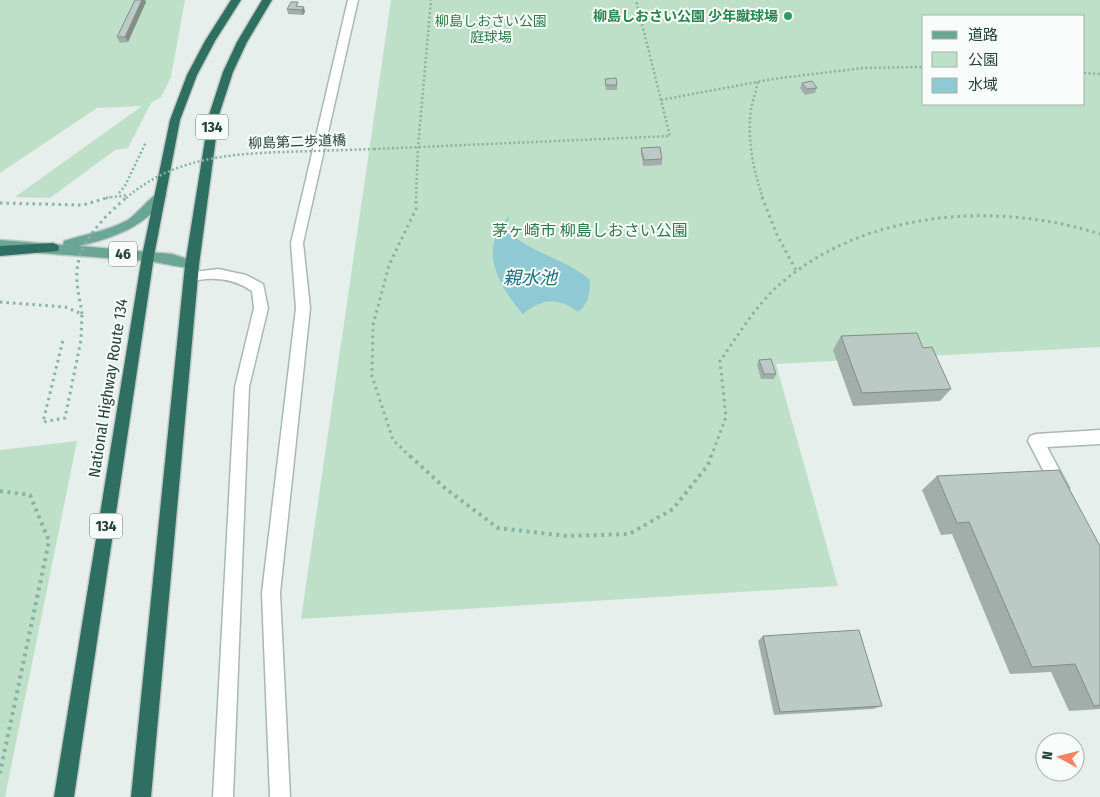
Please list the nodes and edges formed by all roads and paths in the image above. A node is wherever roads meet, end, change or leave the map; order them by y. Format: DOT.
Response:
graph roads {
  1 [pos="236,0"];
  2 [pos="267,0"];
  3 [pos="353,0"];
  4 [pos="431,0"];
  5 [pos="636,0"];
  6 [pos="922,67"];
  7 [pos="1085,73"];
  8 [pos="1100,74"];
  9 [pos="758,82"];
  10 [pos="661,100"];
  11 [pos="149,136"];
  12 [pos="418,147"];
  13 [pos="119,193"];
  14 [pos="128,195"];
  15 [pos="160,196"];
  16 [pos="0,203"];
  17 [pos="1100,234"];
  18 [pos="0,245"];
  19 [pos="53,248"];
  20 [pos="0,251"];
  21 [pos="148,256"];
  22 [pos="192,270"];
  23 [pos="798,272"];
  24 [pos="0,302"];
  25 [pos="82,314"];
  26 [pos="63,340"];
  27 [pos="1100,437"];
  28 [pos="0,491"];
  29 [pos="1068,501"];
  30 [pos="0,774"];
  31 [pos="64,797"];
  32 [pos="141,797"];
  33 [pos="223,797"];
  34 [pos="280,797"];
  1 -- 15 [label="highway, National Highway Route 134 / 134"];
  2 -- 22 [label="highway, 134"];
  3 -- 34 [label="lane"];
  4 -- 12 [label="path"];
  5 -- 10 [label="path"];
  6 -- 9 [label="path"];
  7 -- 8 [label="path"];
  9 -- 10 [label="path"];
  9 -- 23 [label="path"];
  10 -- 12 [label="path, 柳島第二歩道橋"];
  11 -- 13 [label="path"];
  12 -- 14 [label="path, 柳島第二歩道橋, bridge"];
  12 -- 23 [label="path"];
  13 -- 14 [label="path"];
  13 -- 16 [label="path"];
  14 -- 25 [label="path, 柳島第二歩道橋, bridge"];
  15 -- 19 [label="main road, 46"];
  15 -- 21 [label="highway, National Highway Route 134 / 134"];
  17 -- 23 [label="path"];
  18 -- 19 [label="main road, 46"];
  19 -- 20 [label="highway"];
  19 -- 21 [label="main road, 46"];
  21 -- 22 [label="main road, 46"];
  21 -- 31 [label="highway, National Highway Route 134 / 134"];
  22 -- 32 [label="highway, 134"];
  22 -- 33 [label="lane"];
  24 -- 25 [label="path"];
  25 -- 26 [label="path, 柳島第二歩道橋"];
  27 -- 29 [label="lane"];
  28 -- 30 [label="path"];
}
